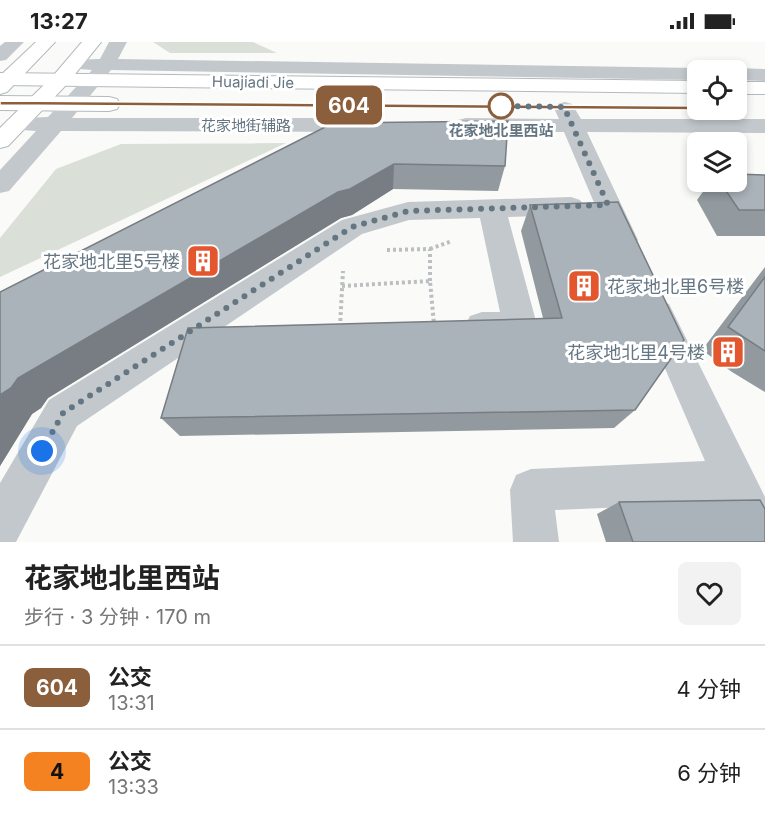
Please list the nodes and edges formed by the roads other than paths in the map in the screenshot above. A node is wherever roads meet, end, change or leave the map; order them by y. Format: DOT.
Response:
graph roads {
  1 [pos="15,42"];
  2 [pos="46,42"];
  3 [pos="92,42"];
  4 [pos="118,42"];
  5 [pos="0,56"];
  6 [pos="67,72"];
  7 [pos="99,73"];
  8 [pos="687,74"];
  9 [pos="747,74"];
  10 [pos="765,75"];
  11 [pos="3,82"];
  12 [pos="687,87"];
  13 [pos="747,88"];
  14 [pos="765,88"];
  15 [pos="0,103"];
  16 [pos="36,103"];
  17 [pos="73,103"];
  18 [pos="380,106"];
  19 [pos="462,106"];
  20 [pos="687,109"];
  21 [pos="747,109"];
  22 [pos="765,109"];
  23 [pos="568,116"];
  24 [pos="54,124"];
  25 [pos="392,125"];
  26 [pos="440,125"];
  27 [pos="765,126"];
  28 [pos="8,133"];
  29 [pos="0,186"];
  30 [pos="608,205"];
  31 [pos="492,209"];
  32 [pos="435,328"];
  33 [pos="244,333"];
  34 [pos="184,335"];
  35 [pos="735,482"];
  36 [pos="0,526"];
  37 [pos="536,542"];
  38 [pos="763,542"];
  1 -- 5 [label="street"];
  2 -- 11 [label="main road"];
  3 -- 6 [label="main road"];
  4 -- 7 [label="street"];
  6 -- 7 [label="main road, Huajiadi Jie"];
  6 -- 11 [label="main road, Huajiadi Jie"];
  6 -- 16 [label="main road"];
  7 -- 8 [label="street"];
  7 -- 12 [label="main road, Huajiadi Jie"];
  7 -- 17 [label="street"];
  9 -- 10 [label="street"];
  13 -- 14 [label="main road"];
  15 -- 16 [label="main road, Huajiadi Jie"];
  16 -- 17 [label="main road, Huajiadi Jie"];
  16 -- 28 [label="main road"];
  17 -- 18 [label="main road, Huajiadi Jie"];
  17 -- 24 [label="street"];
  19 -- 23 [label="main road"];
  20 -- 23 [label="main road"];
  21 -- 22 [label="main road"];
  23 -- 26 [label="street"];
  23 -- 27 [label="street"];
  23 -- 30 [label="street"];
  24 -- 25 [label="street, 花家地街辅路"];
  24 -- 28 [label="street, 花家地街辅路"];
  24 -- 29 [label="street"];
  30 -- 31 [label="street"];
  30 -- 35 [label="street"];
  31 -- 32 [label="street"];
  31 -- 34 [label="street"];
  33 -- 34 [label="street"];
  34 -- 36 [label="street"];
  35 -- 37 [label="street"];
  35 -- 38 [label="street"];
}
